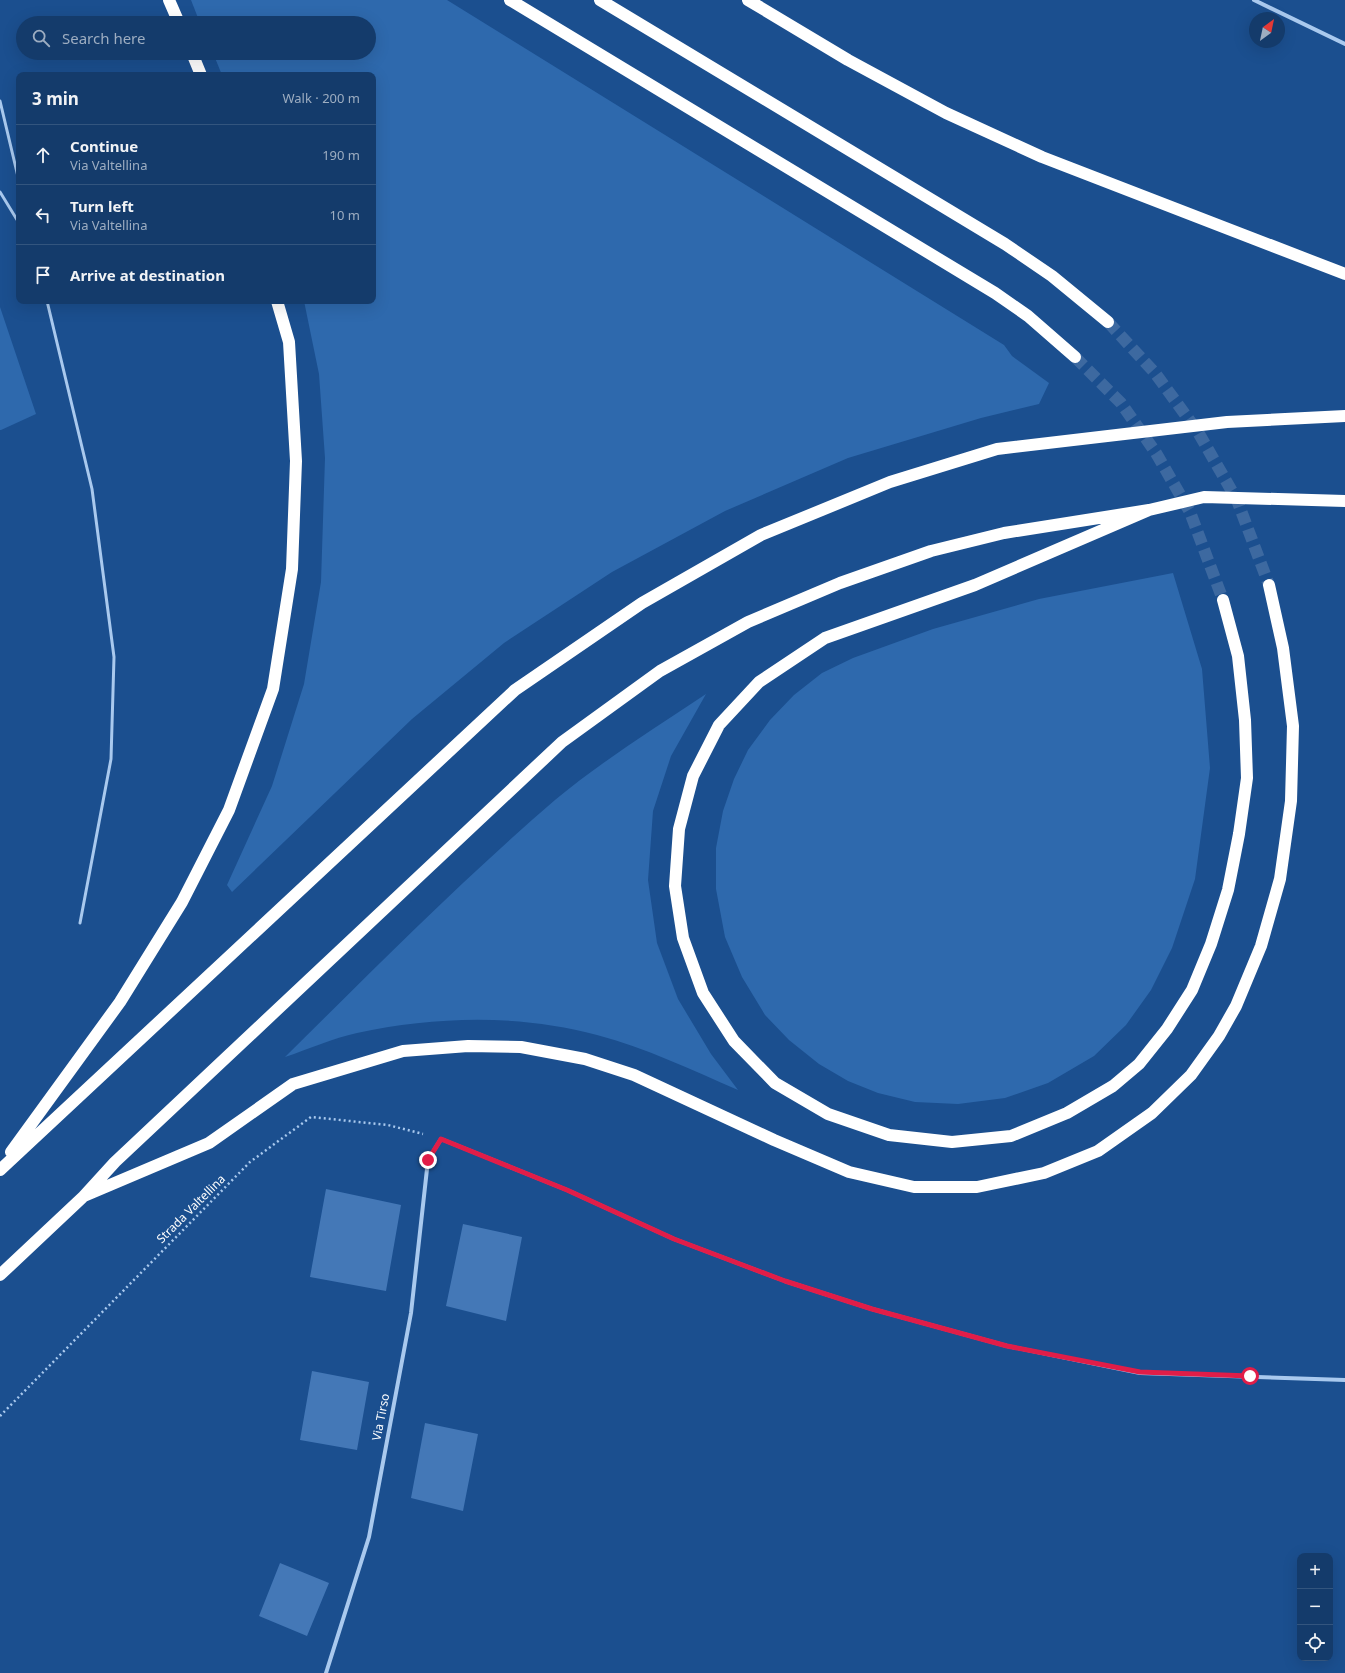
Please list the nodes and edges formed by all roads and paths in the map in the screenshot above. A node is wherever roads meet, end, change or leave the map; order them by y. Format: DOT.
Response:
graph roads {
  1 [pos="169,0"];
  2 [pos="510,0"];
  3 [pos="600,0"];
  4 [pos="748,0"];
  5 [pos="1254,0"];
  6 [pos="176,16"];
  7 [pos="1345,44"];
  8 [pos="195,60"];
  9 [pos="201,72"];
  10 [pos="0,101"];
  11 [pos="16,168"];
  12 [pos="0,192"];
  13 [pos="16,217"];
  14 [pos="1345,274"];
  15 [pos="48,304"];
  16 [pos="278,304"];
  17 [pos="1108,322"];
  18 [pos="1075,356"];
  19 [pos="1345,416"];
  20 [pos="1345,501"];
  21 [pos="1149,510"];
  22 [pos="1268,585"];
  23 [pos="1223,600"];
  24 [pos="80,923"];
  25 [pos="441,1139"];
  26 [pos="0,1169"];
  27 [pos="84,1196"];
  28 [pos="0,1276"];
  29 [pos="1345,1380"];
  30 [pos="0,1416"];
  31 [pos="326,1673"];
  1 -- 6 [label="highway"];
  2 -- 18 [label="highway"];
  3 -- 17 [label="highway"];
  4 -- 14 [label="highway"];
  5 -- 7 [label="street"];
  8 -- 9 [label="highway"];
  10 -- 11 [label="lane"];
  12 -- 13 [label="lane"];
  15 -- 24 [label="lane"];
  16 -- 26 [label="highway"];
  19 -- 26 [label="highway"];
  20 -- 21 [label="highway"];
  21 -- 23 [label="highway"];
  21 -- 27 [label="highway"];
  22 -- 27 [label="highway"];
  25 -- 29 [label="street"];
  25 -- 30 [label="path, Strada Valtellina"];
  25 -- 31 [label="street, Via Tirso"];
  27 -- 28 [label="highway"];
}
